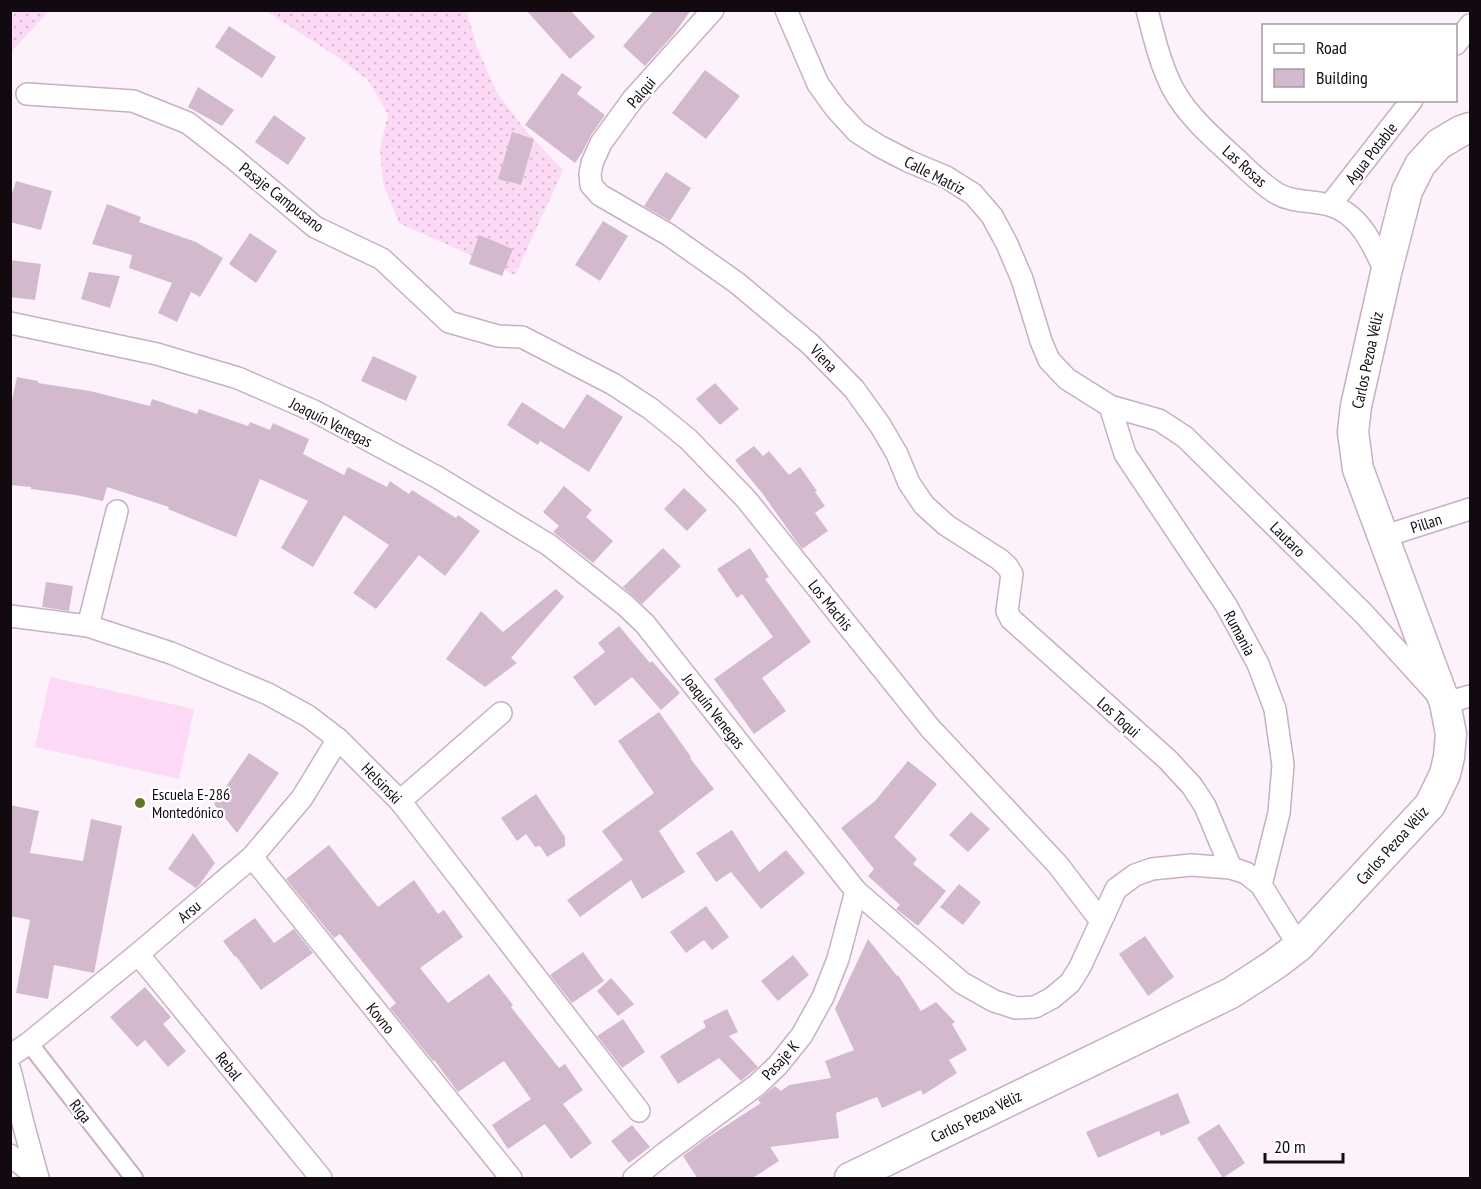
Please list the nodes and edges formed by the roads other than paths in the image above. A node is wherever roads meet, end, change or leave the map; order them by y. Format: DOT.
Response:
graph roads {
  1 [pos="713,10"];
  2 [pos="786,10"];
  3 [pos="1147,10"];
  4 [pos="1470,25"];
  5 [pos="1457,41"];
  6 [pos="27,94"];
  7 [pos="1410,102"];
  8 [pos="1470,128"];
  9 [pos="591,184"];
  10 [pos="1330,205"];
  11 [pos="1386,273"];
  12 [pos="10,323"];
  13 [pos="522,337"];
  14 [pos="1110,406"];
  15 [pos="1470,509"];
  16 [pos="117,511"];
  17 [pos="1382,537"];
  18 [pos="1012,574"];
  19 [pos="10,616"];
  20 [pos="88,626"];
  21 [pos="1458,699"];
  22 [pos="501,713"];
  23 [pos="338,739"];
  24 [pos="400,801"];
  25 [pos="252,857"];
  26 [pos="1231,868"];
  27 [pos="1261,885"];
  28 [pos="856,891"];
  29 [pos="1101,921"];
  30 [pos="1299,946"];
  31 [pos="138,954"];
  32 [pos="29,1044"];
  33 [pos="10,1056"];
  34 [pos="10,1070"];
  35 [pos="639,1111"];
  36 [pos="10,1155"];
  37 [pos="38,1179"];
  38 [pos="134,1179"];
  39 [pos="321,1179"];
  40 [pos="511,1179"];
  41 [pos="634,1179"];
  42 [pos="850,1179"];
  1 -- 9 [label="street, Palqui"];
  2 -- 14 [label="street, Calle Matriz"];
  3 -- 10 [label="street, Las Rosas"];
  4 -- 5 [label="street"];
  6 -- 13 [label="street, Pasaje Campusano"];
  7 -- 10 [label="street, Agua Potable"];
  8 -- 11 [label="main road, Carlos Pezoa Véliz"];
  9 -- 18 [label="street, Viena"];
  10 -- 11 [label="street, Las Rosas"];
  11 -- 17 [label="main road, Carlos Pezoa Véliz"];
  12 -- 28 [label="street, Joaquín Venegas"];
  13 -- 29 [label="street, Los Machis"];
  14 -- 21 [label="street, Lautaro"];
  14 -- 27 [label="street, Rumania"];
  15 -- 17 [label="street, Pillan"];
  16 -- 20 [label="street"];
  17 -- 21 [label="main road, Carlos Pezoa Véliz"];
  18 -- 26 [label="street, Los Toqui"];
  19 -- 20 [label="street, Helsinski"];
  20 -- 23 [label="street, Helsinski"];
  21 -- 30 [label="main road, Carlos Pezoa Véliz"];
  22 -- 24 [label="street"];
  23 -- 24 [label="street, Helsinski"];
  23 -- 25 [label="street, Arsu"];
  24 -- 35 [label="street, Helsinski"];
  25 -- 31 [label="street, Arsu"];
  25 -- 40 [label="street, Kovno"];
  26 -- 27 [label="street, Joaquín Venegas"];
  26 -- 29 [label="street, Joaquín Venegas"];
  27 -- 30 [label="street, Joaquín Venegas"];
  28 -- 29 [label="street, Joaquín Venegas"];
  28 -- 41 [label="street, Pasaje K"];
  30 -- 42 [label="main road, Carlos Pezoa Véliz"];
  31 -- 32 [label="street, Arsu"];
  31 -- 39 [label="street, Rebal"];
  32 -- 33 [label="street, Arsu"];
  32 -- 38 [label="street, Riga"];
  34 -- 37 [label="street"];
  36 -- 37 [label="street"];
}
